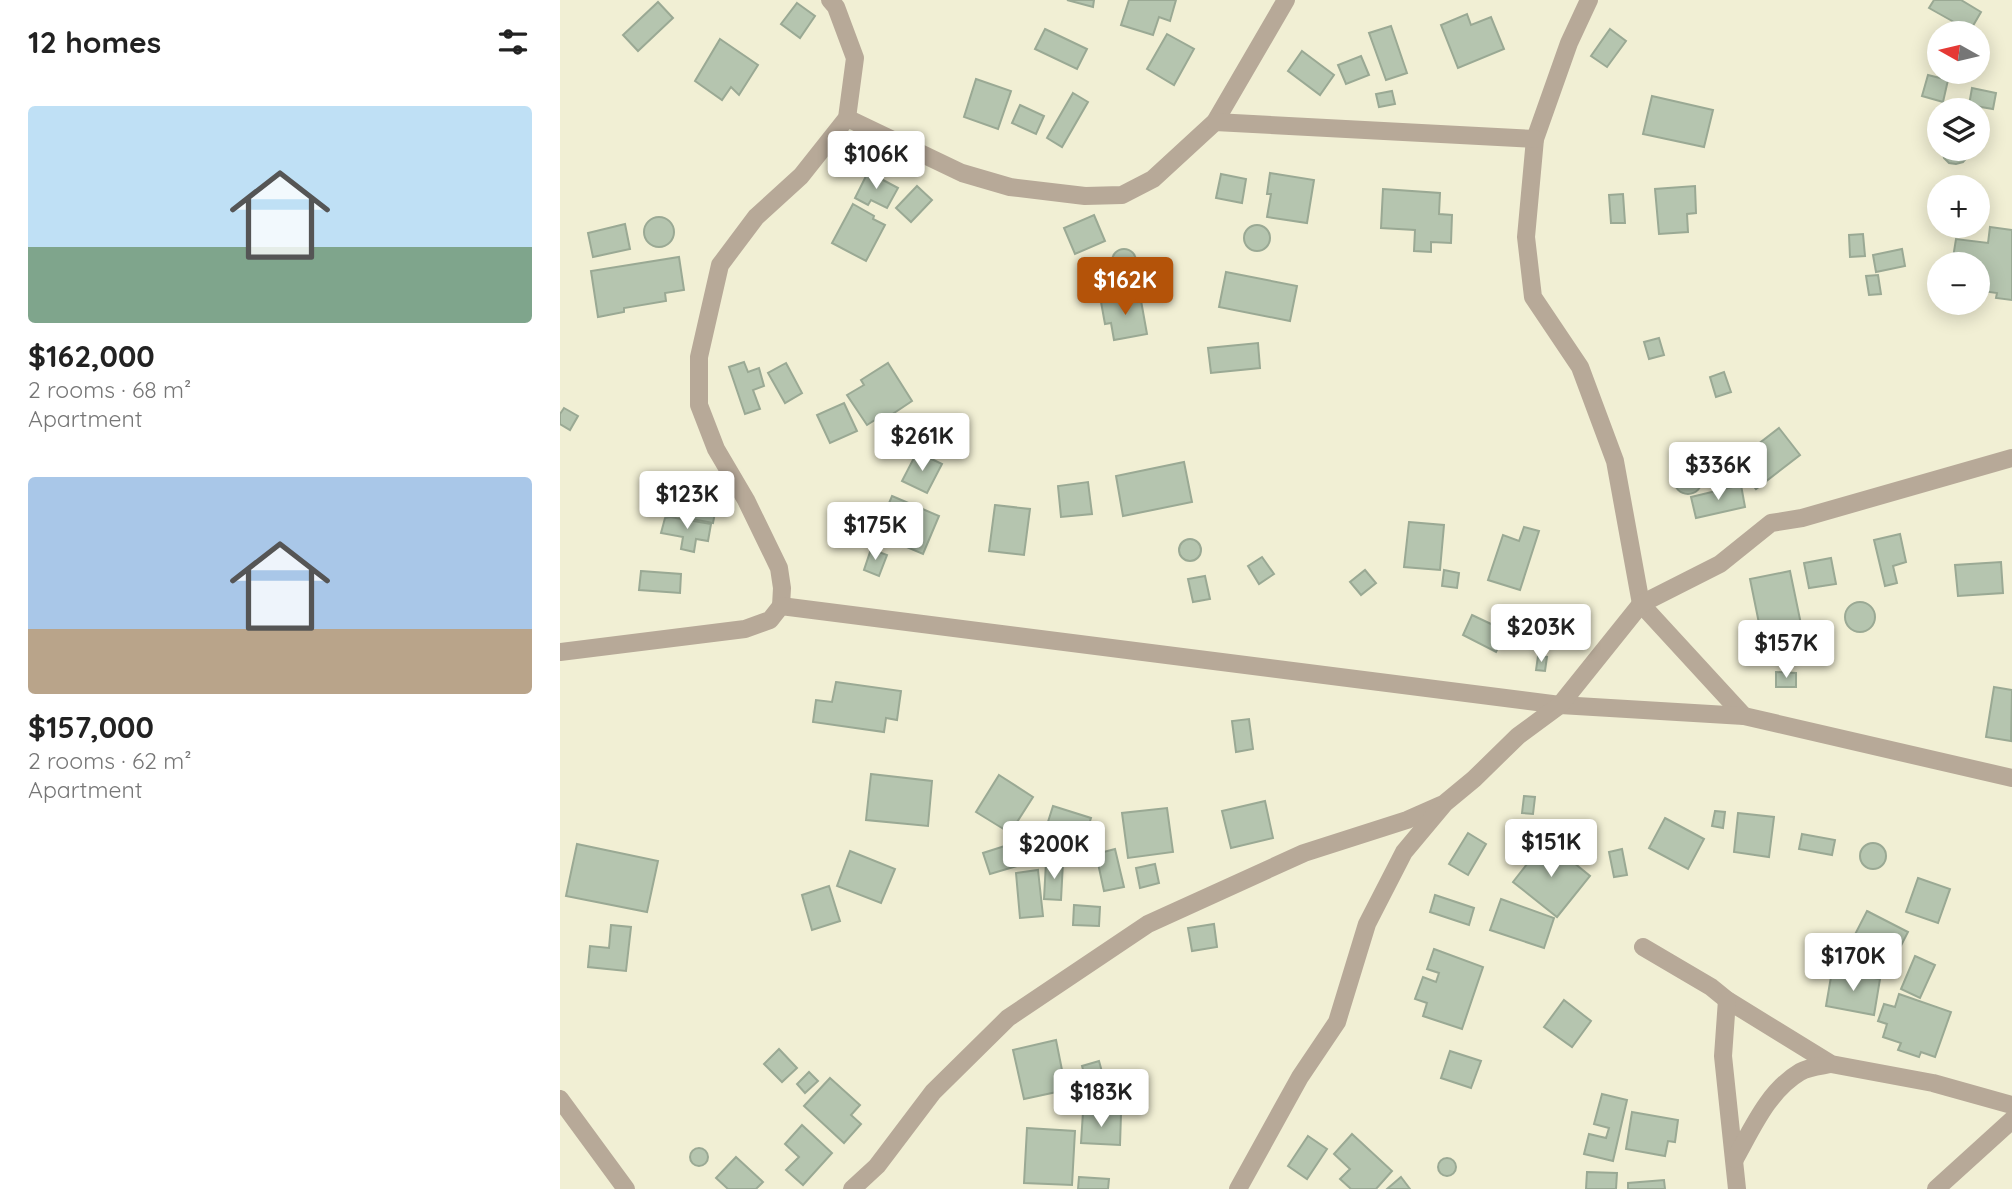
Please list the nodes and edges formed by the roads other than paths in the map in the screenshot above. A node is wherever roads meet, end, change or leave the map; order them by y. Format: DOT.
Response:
graph roads {
  1 [pos="831,0"];
  2 [pos="1286,0"];
  3 [pos="1589,0"];
  4 [pos="846,118"];
  5 [pos="1215,122"];
  6 [pos="1535,139"];
  7 [pos="2012,458"];
  8 [pos="1641,604"];
  9 [pos="781,606"];
  10 [pos="560,652"];
  11 [pos="1560,705"];
  12 [pos="1744,716"];
  13 [pos="2012,778"];
  14 [pos="1445,803"];
  15 [pos="1643,947"];
  16 [pos="1727,1000"];
  17 [pos="1831,1064"];
  18 [pos="560,1099"];
  19 [pos="2012,1105"];
  20 [pos="2012,1120"];
  21 [pos="1735,1159"];
  22 [pos="626,1189"];
  23 [pos="852,1189"];
  24 [pos="1238,1189"];
  25 [pos="1737,1189"];
  26 [pos="1936,1189"];
  1 -- 4 [label="street"];
  2 -- 5 [label="street"];
  3 -- 6 [label="street"];
  4 -- 5 [label="street"];
  4 -- 9 [label="street"];
  5 -- 6 [label="street"];
  6 -- 8 [label="street"];
  7 -- 8 [label="street"];
  8 -- 11 [label="street"];
  8 -- 12 [label="street"];
  9 -- 10 [label="street"];
  9 -- 11 [label="street"];
  11 -- 12 [label="street"];
  11 -- 14 [label="street"];
  12 -- 13 [label="street"];
  14 -- 23 [label="street"];
  14 -- 24 [label="street"];
  15 -- 16 [label="street"];
  16 -- 17 [label="street"];
  16 -- 21 [label="street"];
  17 -- 19 [label="street"];
  17 -- 21 [label="street"];
  18 -- 22 [label="street"];
  20 -- 26 [label="street"];
  21 -- 25 [label="street"];
}
